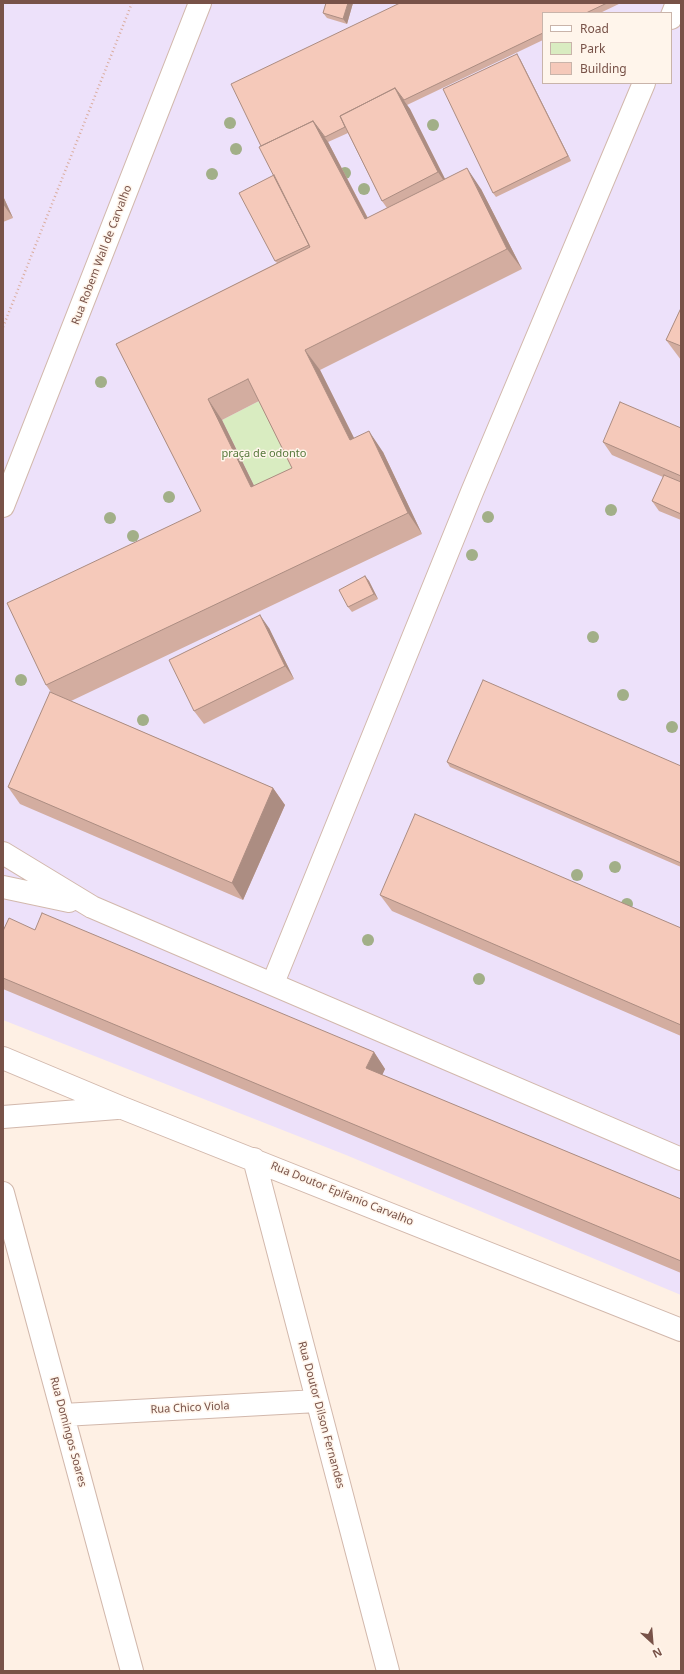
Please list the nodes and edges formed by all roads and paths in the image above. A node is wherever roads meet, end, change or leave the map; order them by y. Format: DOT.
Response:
graph roads {
  1 [pos="132,3"];
  2 [pos="200,3"];
  3 [pos="677,3"];
  4 [pos="672,16"];
  5 [pos="644,84"];
  6 [pos="3,327"];
  7 [pos="3,506"];
  8 [pos="3,853"];
  9 [pos="3,887"];
  10 [pos="92,907"];
  11 [pos="273,983"];
  12 [pos="3,1058"];
  13 [pos="120,1107"];
  14 [pos="3,1117"];
  15 [pos="254,1159"];
  16 [pos="681,1159"];
  17 [pos="3,1192"];
  18 [pos="681,1330"];
  19 [pos="317,1401"];
  20 [pos="63,1415"];
  21 [pos="132,1671"];
  22 [pos="388,1671"];
  1 -- 6 [label="path"];
  2 -- 7 [label="street, Rua Robem Wall de Carvalho"];
  3 -- 4 [label="street"];
  5 -- 11 [label="street"];
  8 -- 10 [label="street"];
  9 -- 10 [label="street"];
  10 -- 11 [label="street"];
  11 -- 16 [label="street"];
  12 -- 13 [label="street, Rua Doutor Epifanio Carvalho"];
  13 -- 14 [label="street"];
  13 -- 15 [label="street, Rua Doutor Epifanio Carvalho"];
  15 -- 18 [label="street, Rua Doutor Epifanio Carvalho"];
  15 -- 19 [label="street, Rua Doutor Dilson Fernandes"];
  17 -- 20 [label="street, Rua Domingos Soares"];
  19 -- 20 [label="street, Rua Chico Viola"];
  19 -- 22 [label="street, Rua Doutor Dilson Fernandes"];
  20 -- 21 [label="street, Rua Domingos Soares"];
}
